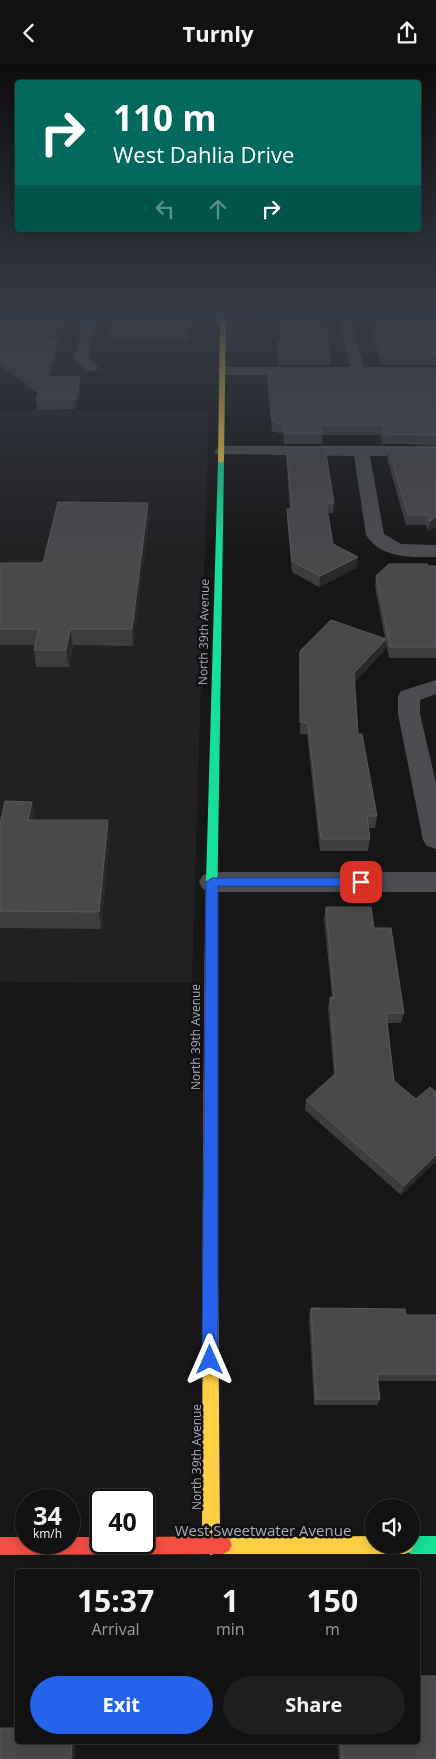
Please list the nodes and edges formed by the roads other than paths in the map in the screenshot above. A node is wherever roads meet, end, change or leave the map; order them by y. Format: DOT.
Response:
graph roads {
  1 [pos="222,396"];
  2 [pos="222,451"];
  3 [pos="361,451"];
  4 [pos="436,451"];
  5 [pos="436,551"];
  6 [pos="436,687"];
  7 [pos="436,840"];
  8 [pos="212,882"];
  9 [pos="436,882"];
  10 [pos="365,1545"];
  11 [pos="420,1545"];
  12 [pos="436,1545"];
  13 [pos="0,1547"];
  14 [pos="211,1547"];
  1 -- 2 [label="street, North 39th Avenue"];
  2 -- 3 [label="street"];
  2 -- 8 [label="street, North 39th Avenue"];
  3 -- 4 [label="street"];
  3 -- 5 [label="street"];
  6 -- 7 [label="street"];
  8 -- 9 [label="street"];
  8 -- 14 [label="street, North 39th Avenue"];
  10 -- 14 [label="street, West Sweetwater Avenue"];
  11 -- 12 [label="street"];
  13 -- 14 [label="street, West Sweetwater Avenue"];
}
